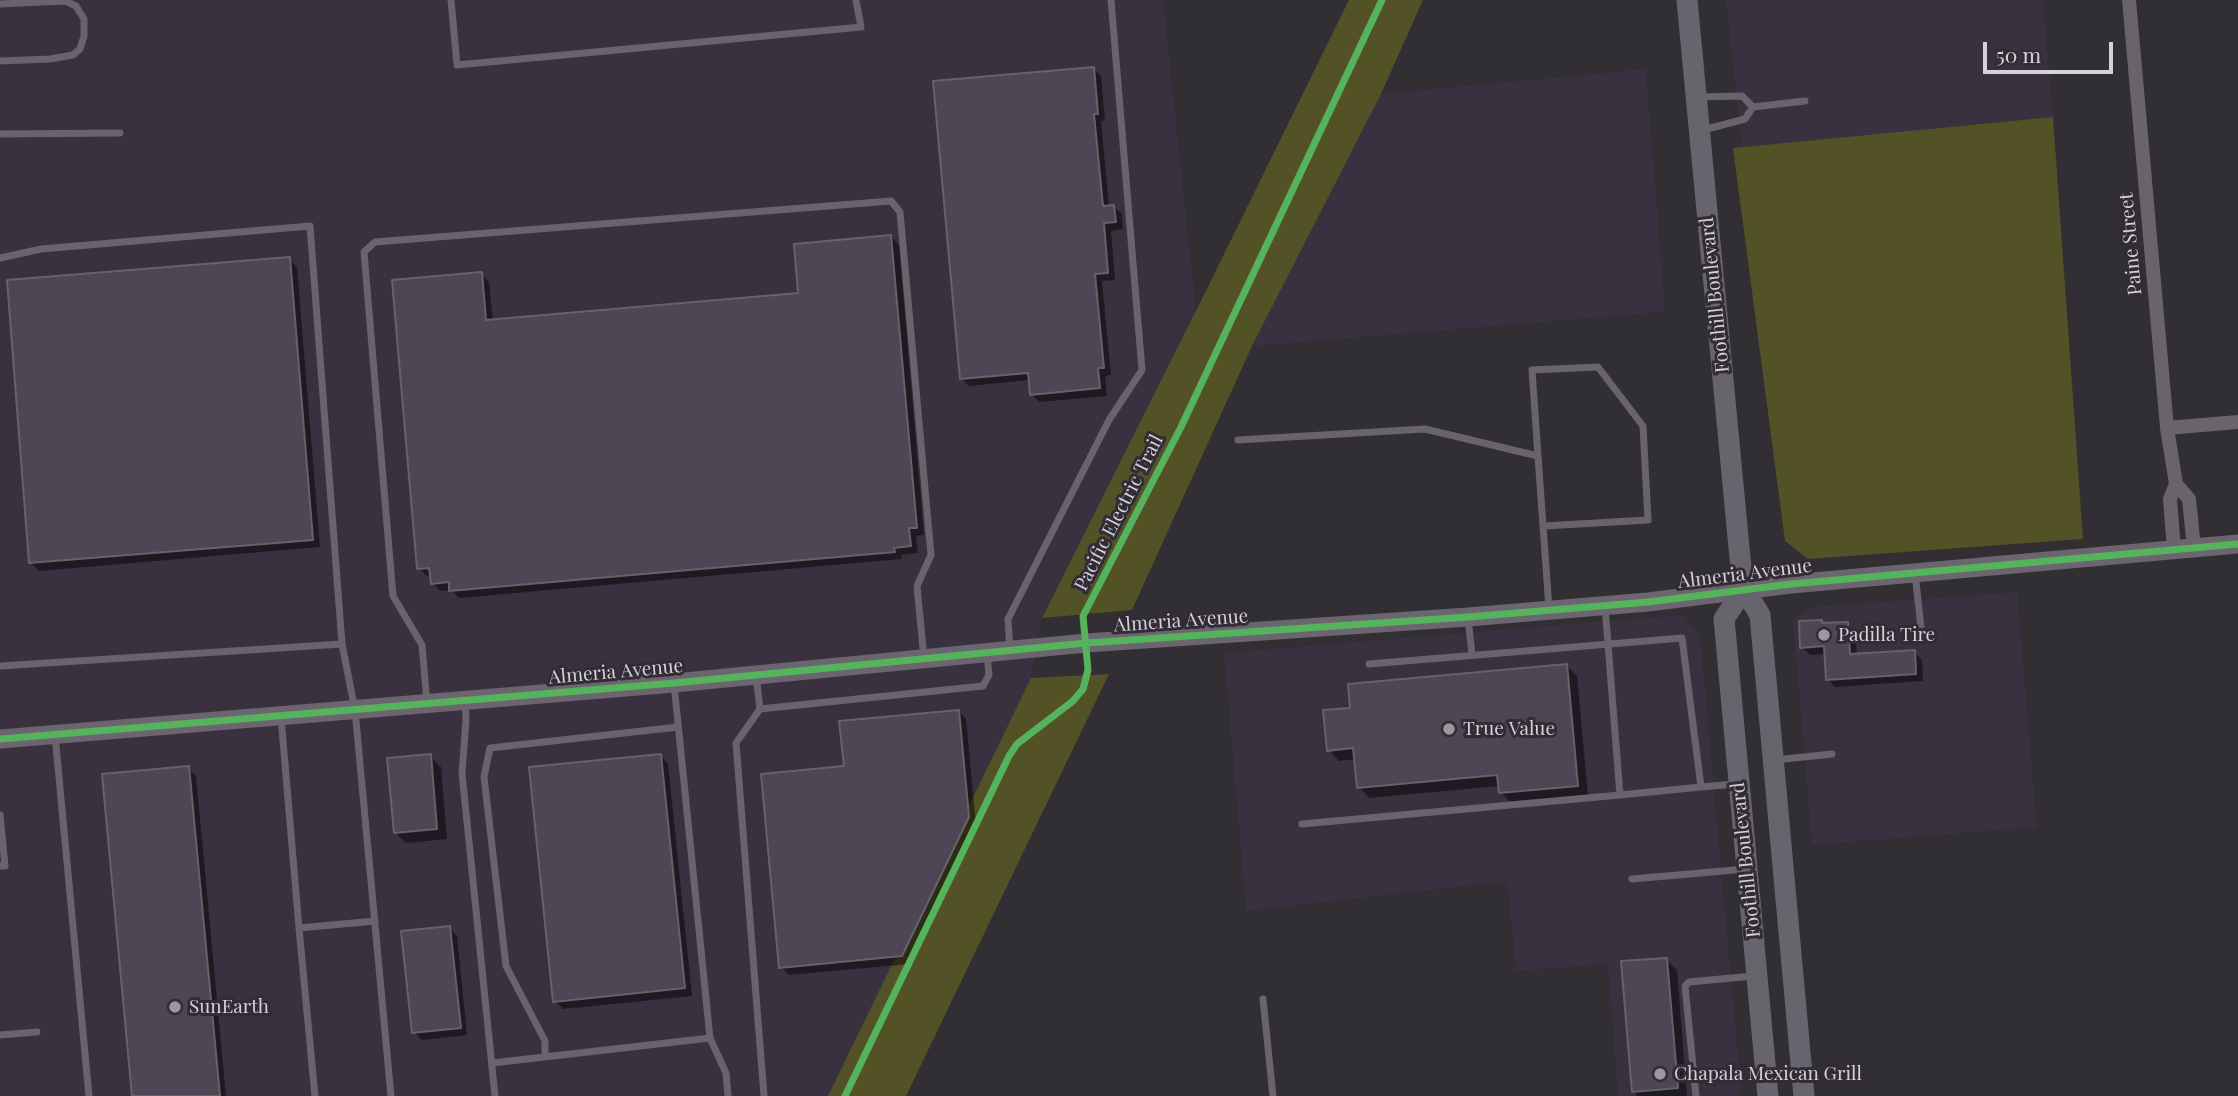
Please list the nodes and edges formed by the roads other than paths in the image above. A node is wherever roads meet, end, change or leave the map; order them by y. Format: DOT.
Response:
graph roads {
  1 [pos="451,0"];
  2 [pos="856,0"];
  3 [pos="1111,0"];
  4 [pos="1687,0"];
  5 [pos="2129,0"];
  6 [pos="0,4"];
  7 [pos="0,61"];
  8 [pos="1696,97"];
  9 [pos="1805,101"];
  10 [pos="1753,107"];
  11 [pos="1699,131"];
  12 [pos="120,133"];
  13 [pos="0,134"];
  14 [pos="0,258"];
  15 [pos="2238,422"];
  16 [pos="2167,428"];
  17 [pos="1238,440"];
  18 [pos="1538,456"];
  19 [pos="2176,484"];
  20 [pos="1544,526"];
  21 [pos="2238,544"];
  22 [pos="2194,548"];
  23 [pos="2174,550"];
  24 [pos="1915,573"];
  25 [pos="1744,589"];
  26 [pos="1605,605"];
  27 [pos="1549,610"];
  28 [pos="1468,617"];
  29 [pos="1922,637"];
  30 [pos="1609,643"];
  31 [pos="342,644"];
  32 [pos="1010,651"];
  33 [pos="987,653"];
  34 [pos="1472,655"];
  35 [pos="924,659"];
  36 [pos="1368,664"];
  37 [pos="0,666"];
  38 [pos="756,676"];
  39 [pos="674,683"];
  40 [pos="465,701"];
  41 [pos="427,704"];
  42 [pos="760,709"];
  43 [pos="355,710"];
  44 [pos="281,716"];
  45 [pos="678,727"];
  46 [pos="55,735"];
  47 [pos="0,739"];
  48 [pos="1832,754"];
  49 [pos="1775,760"];
  50 [pos="1738,784"];
  51 [pos="1701,787"];
  52 [pos="1620,795"];
  53 [pos="0,815"];
  54 [pos="1302,824"];
  55 [pos="0,866"];
  56 [pos="1747,869"];
  57 [pos="1632,879"];
  58 [pos="375,921"];
  59 [pos="299,928"];
  60 [pos="1757,975"];
  61 [pos="1263,999"];
  62 [pos="37,1032"];
  63 [pos="0,1035"];
  64 [pos="710,1038"];
  65 [pos="545,1057"];
  66 [pos="492,1063"];
  67 [pos="89,1096"];
  68 [pos="315,1096"];
  69 [pos="391,1096"];
  70 [pos="495,1096"];
  71 [pos="728,1096"];
  72 [pos="764,1096"];
  73 [pos="1272,1096"];
  74 [pos="1696,1096"];
  75 [pos="1768,1096"];
  76 [pos="1804,1096"];
  1 -- 2 [label="lane"];
  3 -- 32 [label="lane"];
  4 -- 8 [label="main road, Foothill Boulevard"];
  5 -- 16 [label="street, Paine Street"];
  6 -- 7 [label="lane"];
  8 -- 10 [label="lane"];
  8 -- 11 [label="main road, Foothill Boulevard"];
  9 -- 10 [label="lane"];
  10 -- 11 [label="lane"];
  11 -- 25 [label="main road, Foothill Boulevard"];
  12 -- 13 [label="lane"];
  14 -- 31 [label="lane"];
  15 -- 16 [label="street"];
  16 -- 19 [label="street, Paine Street"];
  17 -- 18 [label="lane"];
  18 -- 20 [label="lane"];
  18 -- 20 [label="lane"];
  19 -- 22 [label="street, Paine Street"];
  19 -- 23 [label="street, Paine Street"];
  20 -- 27 [label="lane"];
  21 -- 22 [label="street, Almeria Avenue"];
  22 -- 23 [label="street, Almeria Avenue"];
  23 -- 24 [label="street, Almeria Avenue"];
  24 -- 25 [label="street, Almeria Avenue"];
  24 -- 29 [label="lane"];
  25 -- 26 [label="street, Almeria Avenue"];
  25 -- 49 [label="main road, Foothill Boulevard"];
  25 -- 50 [label="main road, Foothill Boulevard"];
  26 -- 27 [label="street, Almeria Avenue"];
  26 -- 30 [label="lane"];
  27 -- 28 [label="street, Almeria Avenue"];
  28 -- 32 [label="street, Almeria Avenue"];
  28 -- 34 [label="lane"];
  30 -- 34 [label="lane"];
  30 -- 51 [label="lane"];
  30 -- 52 [label="lane"];
  31 -- 37 [label="lane"];
  31 -- 43 [label="lane"];
  32 -- 33 [label="street, Almeria Avenue"];
  33 -- 35 [label="street, Almeria Avenue"];
  33 -- 42 [label="lane"];
  34 -- 36 [label="lane"];
  35 -- 38 [label="street, Almeria Avenue"];
  35 -- 41 [label="lane"];
  38 -- 39 [label="street, Almeria Avenue"];
  38 -- 42 [label="lane"];
  39 -- 40 [label="street, Almeria Avenue"];
  39 -- 45 [label="lane"];
  40 -- 41 [label="street, Almeria Avenue"];
  40 -- 66 [label="lane"];
  41 -- 43 [label="street, Almeria Avenue"];
  42 -- 72 [label="lane"];
  43 -- 44 [label="street, Almeria Avenue"];
  43 -- 58 [label="lane"];
  44 -- 46 [label="street, Almeria Avenue"];
  44 -- 59 [label="lane"];
  45 -- 64 [label="lane"];
  45 -- 65 [label="lane"];
  46 -- 47 [label="street, Almeria Avenue"];
  46 -- 67 [label="lane"];
  48 -- 49 [label="lane"];
  49 -- 76 [label="main road, Foothill Boulevard"];
  50 -- 51 [label="lane"];
  50 -- 56 [label="main road, Foothill Boulevard"];
  51 -- 52 [label="lane"];
  52 -- 54 [label="lane"];
  53 -- 55 [label="lane"];
  56 -- 57 [label="lane"];
  56 -- 60 [label="main road, Foothill Boulevard"];
  58 -- 59 [label="lane"];
  58 -- 69 [label="lane"];
  59 -- 68 [label="lane"];
  60 -- 74 [label="lane"];
  60 -- 75 [label="main road, Foothill Boulevard"];
  61 -- 73 [label="lane"];
  62 -- 63 [label="lane"];
  64 -- 65 [label="lane"];
  64 -- 71 [label="lane"];
  65 -- 66 [label="lane"];
  66 -- 70 [label="lane"];
}
